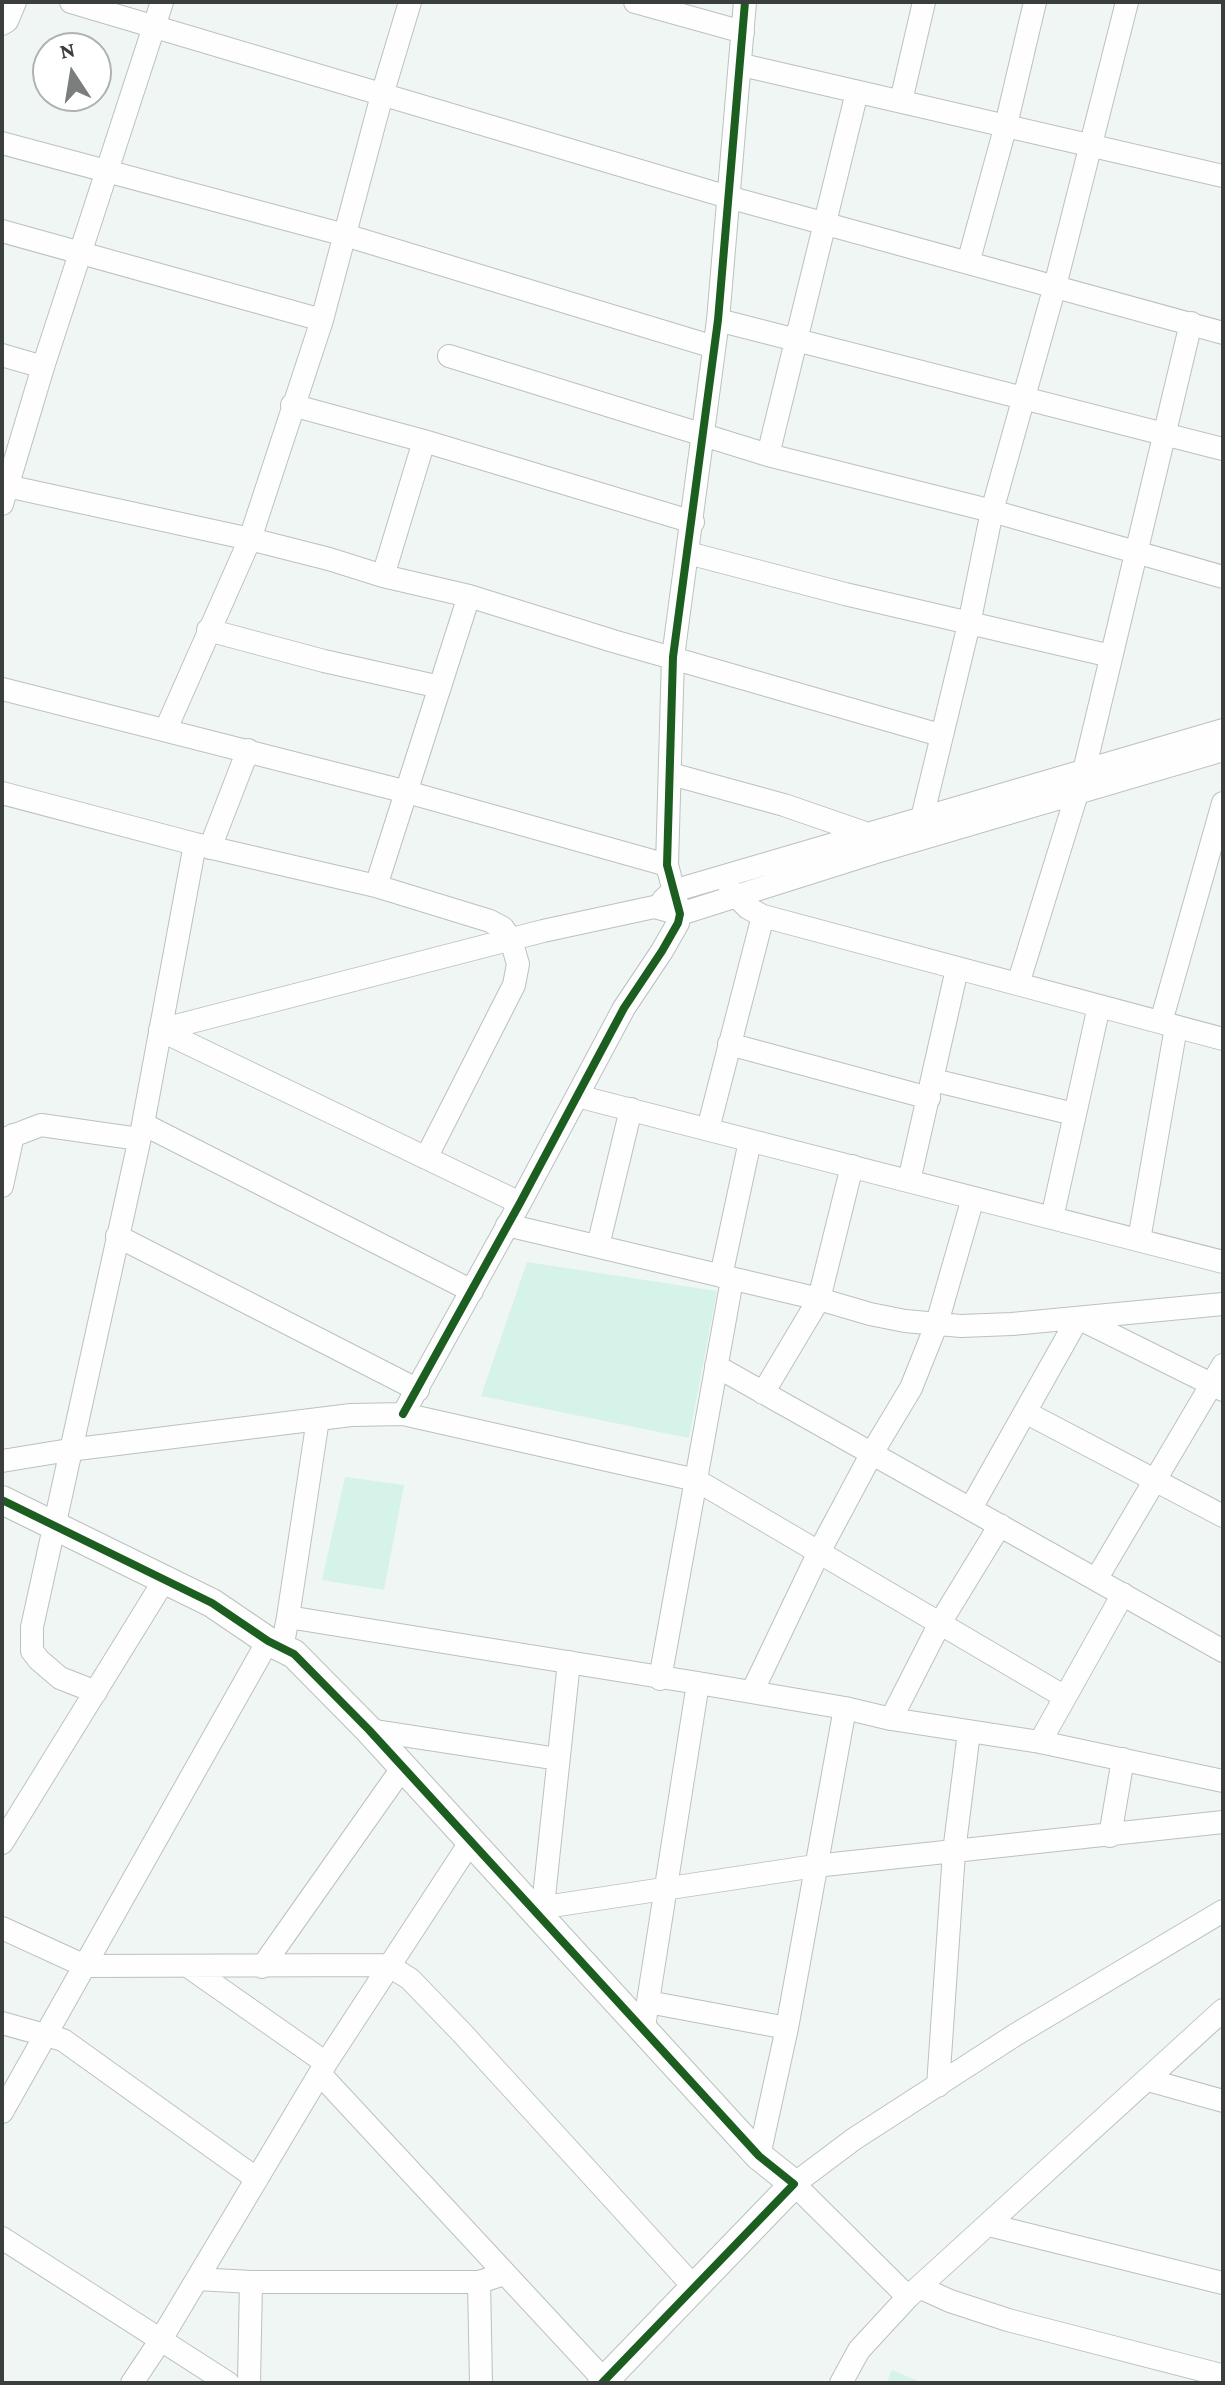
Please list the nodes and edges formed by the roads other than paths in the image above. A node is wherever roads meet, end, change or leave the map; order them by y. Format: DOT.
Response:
graph roads {
  1 [pos="15,2"];
  2 [pos="71,2"];
  3 [pos="162,2"];
  4 [pos="410,2"];
  5 [pos="635,2"];
  6 [pos="745,2"];
  7 [pos="924,2"];
  8 [pos="1035,2"];
  9 [pos="1127,2"];
  10 [pos="2,24"];
  11 [pos="154,28"];
  12 [pos="743,32"];
  13 [pos="742,65"];
  14 [pos="857,92"];
  15 [pos="382,95"];
  16 [pos="901,101"];
  17 [pos="1006,125"];
  18 [pos="2,143"];
  19 [pos="1091,145"];
  20 [pos="108,170"];
  21 [pos="1223,176"];
  22 [pos="728,197"];
  23 [pos="823,223"];
  24 [pos="2,231"];
  25 [pos="345,235"];
  26 [pos="80,253"];
  27 [pos="968,263"];
  28 [pos="1055,286"];
  29 [pos="322,320"];
  30 [pos="718,320"];
  31 [pos="1191,323"];
  32 [pos="1223,333"];
  33 [pos="796,340"];
  34 [pos="714,347"];
  35 [pos="2,355"];
  36 [pos="449,356"];
  37 [pos="43,367"];
  38 [pos="1023,398"];
  39 [pos="292,405"];
  40 [pos="705,433"];
  41 [pos="1166,434"];
  42 [pos="424,441"];
  43 [pos="1223,449"];
  44 [pos="768,455"];
  45 [pos="4,492"];
  46 [pos="992,511"];
  47 [pos="693,522"];
  48 [pos="250,539"];
  49 [pos="1136,552"];
  50 [pos="688,553"];
  51 [pos="383,576"];
  52 [pos="1223,577"];
  53 [pos="469,596"];
  54 [pos="969,624"];
  55 [pos="208,630"];
  56 [pos="1111,656"];
  57 [pos="673,657"];
  58 [pos="440,687"];
  59 [pos="2,689"];
  60 [pos="166,729"];
  61 [pos="1223,730"];
  62 [pos="940,735"];
  63 [pos="248,750"];
  64 [pos="1223,750"];
  65 [pos="1084,771"];
  66 [pos="671,774"];
  67 [pos="407,792"];
  68 [pos="2,793"];
  69 [pos="1075,794"];
  70 [pos="1223,803"];
  71 [pos="922,818"];
  72 [pos="868,834"];
  73 [pos="203,846"];
  74 [pos="667,865"];
  75 [pos="717,878"];
  76 [pos="376,886"];
  77 [pos="673,891"];
  78 [pos="736,897"];
  79 [pos="654,907"];
  80 [pos="680,914"];
  81 [pos="763,916"];
  82 [pos="511,940"];
  83 [pos="957,969"];
  84 [pos="1018,984"];
  85 [pos="1099,1006"];
  86 [pos="1169,1024"];
  87 [pos="160,1030"];
  88 [pos="1223,1039"];
  89 [pos="729,1044"];
  90 [pos="931,1089"];
  91 [pos="577,1096"];
  92 [pos="631,1109"];
  93 [pos="1074,1114"];
  94 [pos="708,1129"];
  95 [pos="141,1131"];
  96 [pos="7,1138"];
  97 [pos="750,1141"];
  98 [pos="426,1158"];
  99 [pos="852,1166"];
  100 [pos="909,1181"];
  101 [pos="2,1186"];
  102 [pos="973,1198"];
  103 [pos="520,1203"];
  104 [pos="1052,1218"];
  105 [pos="507,1225"];
  106 [pos="117,1236"];
  107 [pos="1139,1240"];
  108 [pos="598,1246"];
  109 [pos="1223,1262"];
  110 [pos="726,1278"];
  111 [pos="472,1291"];
  112 [pos="819,1299"];
  113 [pos="1223,1304"];
  114 [pos="1078,1318"];
  115 [pos="937,1323"];
  116 [pos="716,1366"];
  117 [pos="1219,1380"];
  118 [pos="418,1390"];
  119 [pos="763,1393"];
  120 [pos="1025,1412"];
  121 [pos="403,1414"];
  122 [pos="318,1419"];
  123 [pos="69,1450"];
  124 [pos="872,1453"];
  125 [pos="2,1461"];
  126 [pos="1156,1478"];
  127 [pos="696,1480"];
  128 [pos="971,1508"];
  129 [pos="6,1510"];
  130 [pos="1223,1516"];
  131 [pos="1000,1525"];
  132 [pos="53,1526"];
  133 [pos="819,1552"];
  134 [pos="1097,1578"];
  135 [pos="165,1579"];
  136 [pos="1123,1594"];
  137 [pos="288,1617"];
  138 [pos="940,1623"];
  139 [pos="275,1645"];
  140 [pos="1223,1651"];
  141 [pos="569,1662"];
  142 [pos="660,1679"];
  143 [pos="698,1683"];
  144 [pos="96,1692"];
  145 [pos="752,1692"];
  146 [pos="1065,1697"];
  147 [pos="845,1708"];
  148 [pos="891,1719"];
  149 [pos="369,1730"];
  150 [pos="969,1732"];
  151 [pos="1040,1742"];
  152 [pos="558,1759"];
  153 [pos="1123,1759"];
  154 [pos="403,1767"];
  155 [pos="1223,1781"];
  156 [pos="1223,1822"];
  157 [pos="1110,1836"];
  158 [pos="471,1841"];
  159 [pos="2,1843"];
  160 [pos="954,1852"];
  161 [pos="815,1866"];
  162 [pos="666,1888"];
  163 [pos="538,1908"];
  164 [pos="1223,1911"];
  165 [pos="2,1928"];
  166 [pos="388,1965"];
  167 [pos="85,1966"];
  168 [pos="189,1967"];
  169 [pos="262,1967"];
  170 [pos="1223,2010"];
  171 [pos="646,2014"];
  172 [pos="2,2023"];
  173 [pos="787,2028"];
  174 [pos="46,2034"];
  175 [pos="323,2069"];
  176 [pos="1148,2080"];
  177 [pos="938,2086"];
  178 [pos="1223,2101"];
  179 [pos="2,2112"];
  180 [pos="759,2156"];
  181 [pos="257,2179"];
  182 [pos="794,2184"];
  183 [pos="989,2225"];
  184 [pos="2,2238"];
  185 [pos="504,2274"];
  186 [pos="197,2279"];
  187 [pos="251,2282"];
  188 [pos="479,2282"];
  189 [pos="1223,2283"];
  190 [pos="693,2286"];
  191 [pos="914,2292"];
  192 [pos="160,2341"];
  193 [pos="1221,2375"];
  194 [pos="603,2382"];
  195 [pos="132,2383"];
  196 [pos="228,2383"];
  197 [pos="249,2383"];
  198 [pos="481,2383"];
  199 [pos="841,2383"];
  1 -- 10 [label="street"];
  2 -- 11 [label="street"];
  3 -- 11 [label="street"];
  4 -- 15 [label="street"];
  5 -- 12 [label="street"];
  6 -- 12 [label="street"];
  7 -- 16 [label="street"];
  8 -- 17 [label="street"];
  9 -- 19 [label="street"];
  11 -- 15 [label="street"];
  11 -- 20 [label="street"];
  12 -- 13 [label="street"];
  13 -- 14 [label="street"];
  13 -- 22 [label="street"];
  14 -- 16 [label="street"];
  14 -- 23 [label="street"];
  15 -- 22 [label="street"];
  15 -- 25 [label="street"];
  16 -- 17 [label="street"];
  17 -- 19 [label="street"];
  17 -- 27 [label="street"];
  18 -- 20 [label="street"];
  19 -- 21 [label="street"];
  19 -- 28 [label="street"];
  20 -- 25 [label="street"];
  20 -- 26 [label="street"];
  22 -- 23 [label="street"];
  22 -- 30 [label="street"];
  23 -- 27 [label="street"];
  23 -- 33 [label="street"];
  24 -- 26 [label="street"];
  25 -- 29 [label="street"];
  25 -- 34 [label="street"];
  26 -- 29 [label="street"];
  26 -- 37 [label="street"];
  27 -- 28 [label="street"];
  28 -- 31 [label="street"];
  28 -- 38 [label="street"];
  29 -- 39 [label="street"];
  30 -- 33 [label="street"];
  30 -- 34 [label="street"];
  31 -- 32 [label="street"];
  31 -- 41 [label="street"];
  33 -- 38 [label="street"];
  33 -- 44 [label="street"];
  34 -- 40 [label="street"];
  35 -- 37 [label="street"];
  36 -- 40 [label="street"];
  37 -- 45 [label="street"];
  38 -- 41 [label="street"];
  38 -- 46 [label="street"];
  39 -- 42 [label="street"];
  39 -- 48 [label="street"];
  40 -- 44 [label="street"];
  40 -- 47 [label="street"];
  41 -- 43 [label="street"];
  41 -- 49 [label="street"];
  42 -- 47 [label="street"];
  42 -- 51 [label="street"];
  44 -- 46 [label="street"];
  45 -- 48 [label="street"];
  46 -- 49 [label="street"];
  46 -- 54 [label="street"];
  47 -- 50 [label="street"];
  48 -- 51 [label="street"];
  48 -- 55 [label="street"];
  49 -- 52 [label="street"];
  49 -- 56 [label="street"];
  50 -- 54 [label="street"];
  50 -- 57 [label="street"];
  51 -- 53 [label="street"];
  53 -- 57 [label="street"];
  53 -- 58 [label="street"];
  54 -- 56 [label="street"];
  54 -- 62 [label="street"];
  55 -- 58 [label="street"];
  55 -- 60 [label="street"];
  56 -- 65 [label="street"];
  57 -- 62 [label="street"];
  57 -- 66 [label="street"];
  58 -- 67 [label="street"];
  59 -- 60 [label="street"];
  60 -- 63 [label="street"];
  61 -- 65 [label="street"];
  62 -- 71 [label="street"];
  63 -- 67 [label="street"];
  63 -- 73 [label="street"];
  64 -- 69 [label="street"];
  65 -- 69 [label="street"];
  65 -- 71 [label="street"];
  66 -- 72 [label="street"];
  66 -- 74 [label="street"];
  67 -- 74 [label="street"];
  67 -- 76 [label="street"];
  68 -- 73 [label="street"];
  69 -- 78 [label="street"];
  69 -- 84 [label="street"];
  70 -- 86 [label="street"];
  71 -- 72 [label="street"];
  72 -- 75 [label="street"];
  73 -- 76 [label="street"];
  73 -- 87 [label="street"];
  74 -- 77 [label="street"];
  75 -- 77 [label="street"];
  75 -- 78 [label="street"];
  76 -- 82 [label="street"];
  77 -- 79 [label="street"];
  77 -- 80 [label="street"];
  78 -- 80 [label="street"];
  78 -- 81 [label="street"];
  79 -- 80 [label="street"];
  79 -- 82 [label="street"];
  80 -- 91 [label="street"];
  81 -- 83 [label="street"];
  81 -- 89 [label="street"];
  82 -- 87 [label="street"];
  82 -- 98 [label="street"];
  83 -- 84 [label="street"];
  83 -- 90 [label="street"];
  84 -- 85 [label="street"];
  85 -- 86 [label="street"];
  85 -- 93 [label="street"];
  86 -- 88 [label="street"];
  86 -- 107 [label="street"];
  87 -- 95 [label="street"];
  87 -- 98 [label="street"];
  89 -- 90 [label="street"];
  89 -- 94 [label="street"];
  90 -- 93 [label="street"];
  90 -- 100 [label="street"];
  91 -- 92 [label="street"];
  91 -- 103 [label="street"];
  92 -- 94 [label="street"];
  92 -- 108 [label="street"];
  93 -- 104 [label="street"];
  94 -- 97 [label="street"];
  95 -- 96 [label="street"];
  95 -- 106 [label="street"];
  95 -- 111 [label="street"];
  96 -- 101 [label="street"];
  97 -- 99 [label="street"];
  97 -- 110 [label="street"];
  98 -- 103 [label="street"];
  99 -- 100 [label="street"];
  99 -- 112 [label="street"];
  100 -- 102 [label="street"];
  102 -- 104 [label="street"];
  102 -- 115 [label="street"];
  103 -- 105 [label="street"];
  104 -- 107 [label="street"];
  105 -- 108 [label="street"];
  105 -- 111 [label="street"];
  106 -- 118 [label="street"];
  106 -- 123 [label="street"];
  107 -- 109 [label="street"];
  108 -- 110 [label="street"];
  110 -- 112 [label="street"];
  110 -- 116 [label="street"];
  111 -- 118 [label="street"];
  112 -- 115 [label="street"];
  112 -- 119 [label="street"];
  113 -- 114 [label="street"];
  114 -- 115 [label="street"];
  114 -- 117 [label="street"];
  114 -- 120 [label="street"];
  115 -- 124 [label="street"];
  116 -- 119 [label="street"];
  116 -- 127 [label="street"];
  117 -- 126 [label="street"];
  118 -- 121 [label="street"];
  119 -- 124 [label="street"];
  120 -- 126 [label="street"];
  120 -- 128 [label="street"];
  121 -- 122 [label="street"];
  121 -- 127 [label="street"];
  122 -- 123 [label="street"];
  122 -- 137 [label="street"];
  123 -- 125 [label="street"];
  123 -- 132 [label="street"];
  124 -- 128 [label="street"];
  124 -- 133 [label="street"];
  126 -- 130 [label="street"];
  126 -- 134 [label="street"];
  127 -- 133 [label="street"];
  127 -- 142 [label="street"];
  128 -- 131 [label="street"];
  129 -- 132 [label="street"];
  131 -- 134 [label="street"];
  131 -- 138 [label="street"];
  132 -- 135 [label="street"];
  132 -- 144 [label="street"];
  133 -- 138 [label="street"];
  133 -- 145 [label="street"];
  134 -- 136 [label="street"];
  135 -- 139 [label="street"];
  135 -- 144 [label="street"];
  136 -- 140 [label="street"];
  136 -- 146 [label="street"];
  137 -- 139 [label="street"];
  137 -- 141 [label="street"];
  138 -- 146 [label="street"];
  138 -- 148 [label="street"];
  139 -- 149 [label="street"];
  139 -- 167 [label="street"];
  141 -- 142 [label="street"];
  141 -- 152 [label="street"];
  142 -- 143 [label="street"];
  143 -- 145 [label="street"];
  143 -- 162 [label="street"];
  144 -- 159 [label="street"];
  145 -- 147 [label="street"];
  146 -- 151 [label="street"];
  147 -- 148 [label="street"];
  147 -- 161 [label="street"];
  148 -- 150 [label="street"];
  149 -- 152 [label="street"];
  149 -- 154 [label="street"];
  150 -- 151 [label="street"];
  150 -- 160 [label="street"];
  151 -- 153 [label="street"];
  152 -- 163 [label="street"];
  153 -- 155 [label="street"];
  153 -- 157 [label="street"];
  154 -- 158 [label="street"];
  154 -- 169 [label="street"];
  156 -- 157 [label="street"];
  157 -- 160 [label="street"];
  158 -- 163 [label="street"];
  158 -- 166 [label="street"];
  160 -- 161 [label="street"];
  160 -- 177 [label="street"];
  161 -- 162 [label="street"];
  161 -- 173 [label="street"];
  162 -- 163 [label="street"];
  162 -- 171 [label="street"];
  163 -- 171 [label="street"];
  164 -- 177 [label="street"];
  165 -- 167 [label="street"];
  166 -- 169 [label="street"];
  166 -- 175 [label="street"];
  166 -- 190 [label="street"];
  167 -- 168 [label="street"];
  167 -- 174 [label="street"];
  168 -- 169 [label="street"];
  168 -- 175 [label="street"];
  170 -- 176 [label="street"];
  171 -- 173 [label="street"];
  171 -- 180 [label="street"];
  172 -- 174 [label="street"];
  173 -- 180 [label="street"];
  174 -- 179 [label="street"];
  174 -- 181 [label="street"];
  175 -- 181 [label="street"];
  175 -- 185 [label="street"];
  176 -- 178 [label="street"];
  176 -- 183 [label="street"];
  177 -- 182 [label="street"];
  180 -- 182 [label="street"];
  181 -- 186 [label="street"];
  182 -- 190 [label="street"];
  182 -- 191 [label="street"];
  183 -- 189 [label="street"];
  183 -- 191 [label="street"];
  184 -- 192 [label="street"];
  185 -- 188 [label="street"];
  185 -- 194 [label="street"];
  186 -- 187 [label="street"];
  186 -- 192 [label="street"];
  187 -- 188 [label="street"];
  187 -- 197 [label="street"];
  188 -- 198 [label="street"];
  190 -- 194 [label="street"];
  191 -- 193 [label="street"];
  191 -- 199 [label="street"];
  192 -- 195 [label="street"];
  192 -- 196 [label="street"];
}
